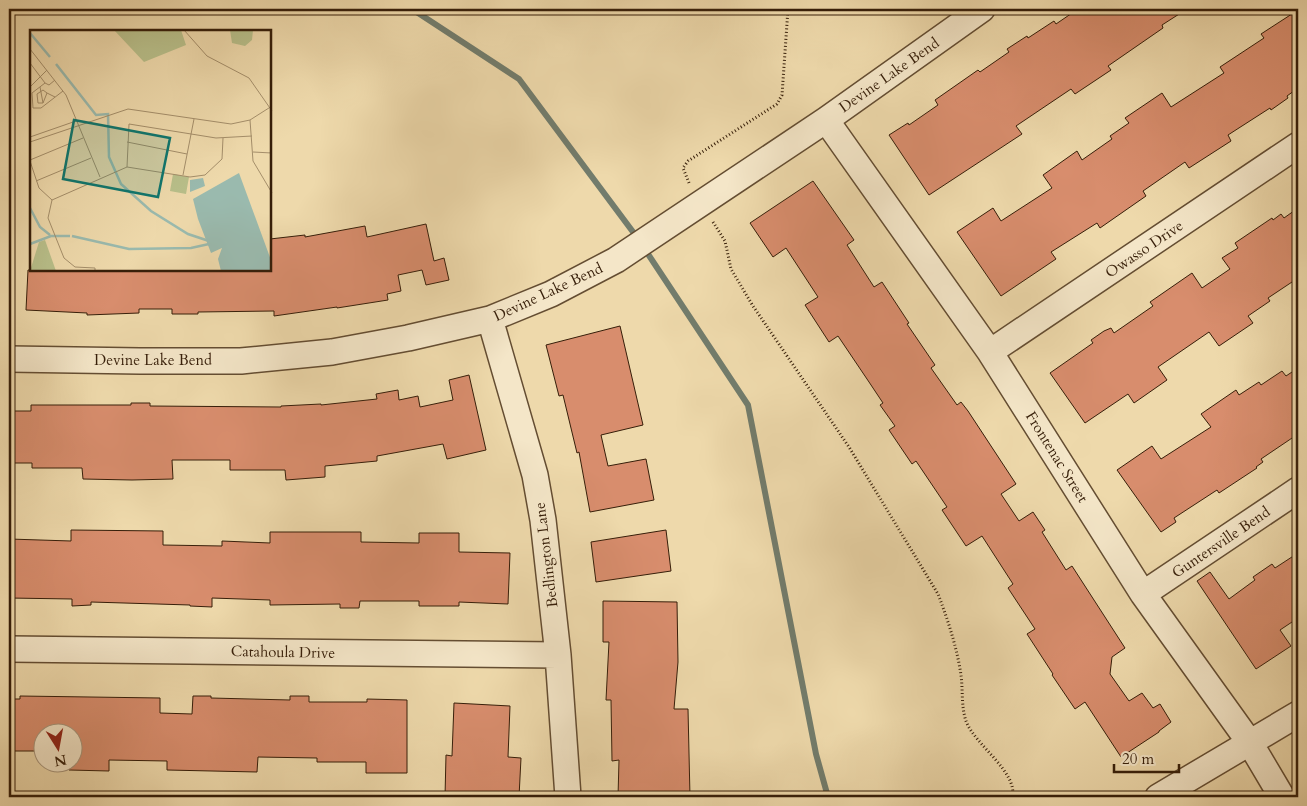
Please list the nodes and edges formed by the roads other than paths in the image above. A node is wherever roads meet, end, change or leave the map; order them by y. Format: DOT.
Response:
graph roads {
  1 [pos="982,9"];
  2 [pos="826,120"];
  3 [pos="1298,145"];
  4 [pos="490,319"];
  5 [pos="990,352"];
  6 [pos="9,359"];
  7 [pos="1298,490"];
  8 [pos="1143,594"];
  9 [pos="9,649"];
  10 [pos="558,655"];
  11 [pos="1298,714"];
  12 [pos="1250,743"];
  13 [pos="1298,789"];
  14 [pos="568,797"];
  15 [pos="1158,797"];
  16 [pos="1284,797"];
  1 -- 2 [label="street, Devine Lake Bend"];
  2 -- 4 [label="street, Devine Lake Bend"];
  2 -- 5 [label="street, Frontenac Street"];
  3 -- 5 [label="street, Owasso Drive"];
  4 -- 6 [label="street, Devine Lake Bend"];
  4 -- 10 [label="street, Bedlington Lane"];
  5 -- 8 [label="street, Frontenac Street"];
  7 -- 8 [label="street, Guntersville Bend"];
  8 -- 12 [label="street, Frontenac Street"];
  9 -- 10 [label="street, Catahoula Drive"];
  10 -- 14 [label="street, Bedlington Lane"];
  11 -- 12 [label="street"];
  12 -- 15 [label="street"];
  12 -- 16 [label="street, Frontenac Street"];
  13 -- 16 [label="street"];
}
